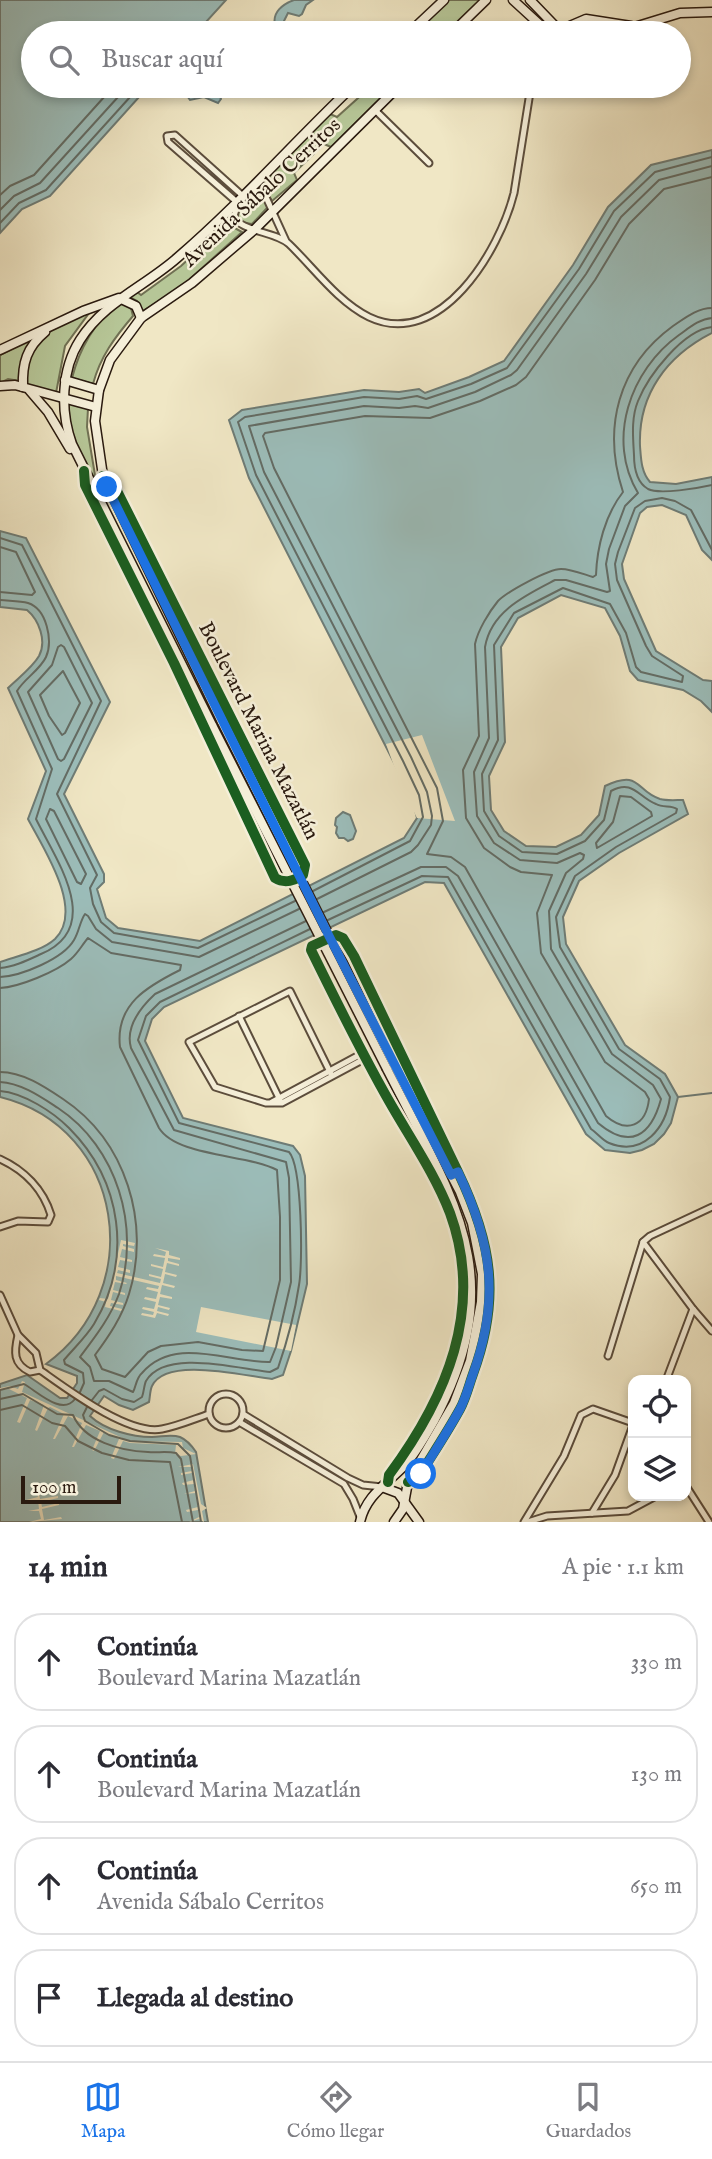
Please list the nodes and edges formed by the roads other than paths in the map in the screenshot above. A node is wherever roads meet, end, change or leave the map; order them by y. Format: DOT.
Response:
graph roads {
  1 [pos="444,0"];
  2 [pos="486,0"];
  3 [pos="513,0"];
  4 [pos="530,0"];
  5 [pos="712,12"];
  6 [pos="422,21"];
  7 [pos="464,21"];
  8 [pos="545,21"];
  9 [pos="550,21"];
  10 [pos="582,21"];
  11 [pos="600,21"];
  12 [pos="652,21"];
  13 [pos="342,98"];
  14 [pos="387,98"];
  15 [pos="530,98"];
  16 [pos="375,110"];
  17 [pos="429,163"];
  18 [pos="241,200"];
  19 [pos="273,209"];
  20 [pos="255,229"];
  21 [pos="286,241"];
  22 [pos="119,298"];
  23 [pos="141,318"];
  24 [pos="62,320"];
  25 [pos="0,350"];
  26 [pos="65,380"];
  27 [pos="0,386"];
  28 [pos="25,388"];
  29 [pos="99,390"];
  30 [pos="64,399"];
  31 [pos="96,407"];
  32 [pos="78,458"];
  33 [pos="187,641"];
  34 [pos="171,651"];
  35 [pos="239,1016"];
  36 [pos="364,1056"];
  37 [pos="390,1067"];
  38 [pos="330,1073"];
  39 [pos="280,1100"];
  40 [pos="0,1159"];
  41 [pos="447,1177"];
  42 [pos="712,1207"];
  43 [pos="0,1227"];
  44 [pos="643,1242"];
  45 [pos="0,1295"];
  46 [pos="693,1309"];
  47 [pos="712,1331"];
  48 [pos="18,1335"];
  49 [pos="608,1356"];
  50 [pos="40,1370"];
  51 [pos="668,1375"];
  52 [pos="209,1414"];
  53 [pos="243,1414"];
  54 [pos="239,1422"];
  55 [pos="628,1422"];
  56 [pos="628,1438"];
  57 [pos="346,1481"];
  58 [pos="385,1484"];
  59 [pos="691,1494"];
  60 [pos="647,1501"];
  61 [pos="405,1502"];
  62 [pos="592,1514"];
  63 [pos="362,1521"];
  64 [pos="394,1522"];
  65 [pos="419,1522"];
  66 [pos="526,1522"];
  67 [pos="709,1522"];
  1 -- 6 [label="main road"];
  2 -- 7 [label="main road"];
  3 -- 8 [label="main road"];
  4 -- 9 [label="main road"];
  5 -- 12 [label="main road"];
  10 -- 11 [label="main road"];
  13 -- 18 [label="main road, Avenida Sábalo Cerritos"];
  14 -- 16 [label="main road, Avenida Sábalo Cerritos"];
  15 -- 21 [label="street"];
  16 -- 17 [label="street"];
  16 -- 19 [label="main road, Avenida Sábalo Cerritos"];
  18 -- 18 [label="street"];
  18 -- 19 [label="street"];
  18 -- 20 [label="street"];
  18 -- 22 [label="main road, Avenida Sábalo Cerritos"];
  19 -- 20 [label="main road, Avenida Sábalo Cerritos"];
  19 -- 21 [label="street"];
  20 -- 21 [label="street"];
  20 -- 23 [label="main road, Avenida Sábalo Cerritos"];
  22 -- 23 [label="main road"];
  22 -- 24 [label="main road, Avenida Sábalo Cerritos"];
  22 -- 26 [label="main road, Avenida Sábalo Cerritos"];
  23 -- 29 [label="main road, Avenida Sábalo Cerritos"];
  24 -- 25 [label="main road, Avenida Sábalo Cerritos"];
  24 -- 28 [label="main road"];
  26 -- 29 [label="main road"];
  26 -- 30 [label="main road, Avenida Sábalo Cerritos"];
  27 -- 28 [label="main road"];
  28 -- 30 [label="main road"];
  28 -- 32 [label="main road"];
  29 -- 31 [label="main road, Avenida Sábalo Cerritos"];
  30 -- 31 [label="main road"];
  30 -- 32 [label="main road, Avenida Sábalo Cerritos"];
  31 -- 33 [label="main road, Avenida Sábalo Cerritos"];
  32 -- 34 [label="main road, Avenida Sábalo Cerritos"];
  33 -- 34 [label="street, Boulevard Marina Mazatlán"];
  33 -- 37 [label="main road, Avenida Sábalo Cerritos, bridge"];
  34 -- 37 [label="main road, Avenida Sábalo Cerritos, bridge"];
  35 -- 38 [label="street"];
  35 -- 39 [label="street"];
  35 -- 39 [label="street"];
  36 -- 38 [label="street"];
  36 -- 41 [label="street"];
  36 -- 41 [label="street"];
  37 -- 41 [label="main road"];
  38 -- 39 [label="street"];
  40 -- 43 [label="street"];
  41 -- 58 [label="main road"];
  41 -- 61 [label="main road"];
  42 -- 44 [label="street"];
  44 -- 46 [label="street"];
  44 -- 49 [label="street"];
  45 -- 48 [label="street"];
  46 -- 47 [label="street"];
  46 -- 51 [label="street"];
  48 -- 50 [label="street"];
  48 -- 50 [label="street"];
  50 -- 52 [label="street"];
  52 -- 53 [label="street"];
  52 -- 54 [label="street"];
  53 -- 54 [label="street"];
  53 -- 57 [label="street"];
  54 -- 57 [label="street"];
  55 -- 66 [label="street"];
  56 -- 62 [label="street"];
  57 -- 58 [label="street"];
  57 -- 63 [label="street"];
  58 -- 61 [label="main road"];
  58 -- 63 [label="main road"];
  59 -- 67 [label="street"];
  60 -- 62 [label="street"];
  61 -- 64 [label="main road"];
  61 -- 65 [label="main road"];
  62 -- 66 [label="street"];
}
